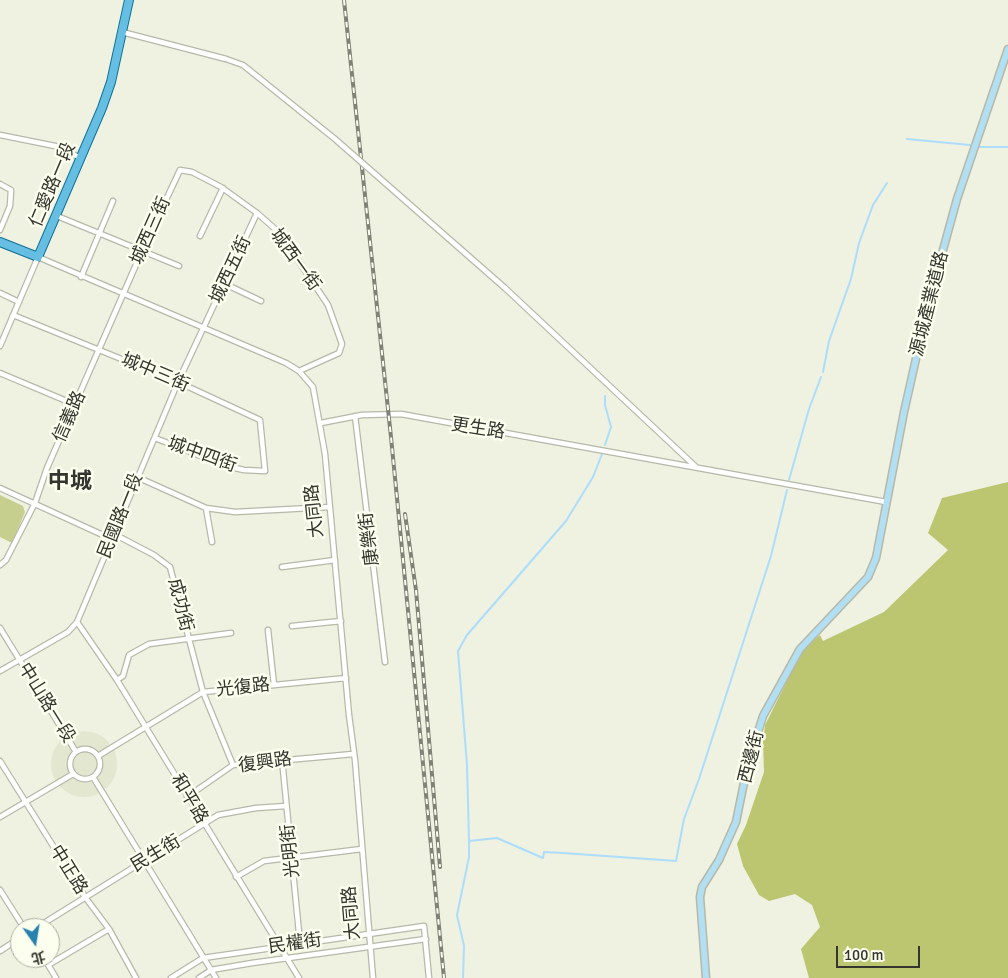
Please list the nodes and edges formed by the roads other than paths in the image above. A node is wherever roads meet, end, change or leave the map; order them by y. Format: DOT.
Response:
graph roads {
  1 [pos="129,0"];
  2 [pos="122,32"];
  3 [pos="1008,49"];
  4 [pos="0,135"];
  5 [pos="81,158"];
  6 [pos="180,170"];
  7 [pos="0,184"];
  8 [pos="223,188"];
  9 [pos="113,201"];
  10 [pos="257,213"];
  11 [pos="57,216"];
  12 [pos="0,230"];
  13 [pos="99,235"];
  14 [pos="200,236"];
  15 [pos="0,242"];
  16 [pos="142,251"];
  17 [pos="38,257"];
  18 [pos="179,266"];
  19 [pos="81,276"];
  20 [pos="225,284"];
  21 [pos="0,293"];
  22 [pos="124,294"];
  23 [pos="261,301"];
  24 [pos="19,302"];
  25 [pos="13,315"];
  26 [pos="205,328"];
  27 [pos="2,337"];
  28 [pos="0,346"];
  29 [pos="100,350"];
  30 [pos="299,371"];
  31 [pos="0,373"];
  32 [pos="178,382"];
  33 [pos="76,405"];
  34 [pos="355,416"];
  35 [pos="321,423"];
  36 [pos="155,438"];
  37 [pos="264,457"];
  38 [pos="697,468"];
  39 [pos="137,477"];
  40 [pos="0,488"];
  41 [pos="886,502"];
  42 [pos="35,503"];
  43 [pos="330,507"];
  44 [pos="206,508"];
  45 [pos="114,534"];
  46 [pos="212,542"];
  47 [pos="335,560"];
  48 [pos="874,564"];
  49 [pos="0,565"];
  50 [pos="282,567"];
  51 [pos="341,621"];
  52 [pos="77,622"];
  53 [pos="292,626"];
  54 [pos="0,628"];
  55 [pos="268,630"];
  56 [pos="232,633"];
  57 [pos="188,638"];
  58 [pos="19,659"];
  59 [pos="385,662"];
  60 [pos="0,671"];
  61 [pos="346,678"];
  62 [pos="117,680"];
  63 [pos="274,685"];
  64 [pos="203,692"];
  65 [pos="146,727"];
  66 [pos="76,752"];
  67 [pos="353,754"];
  68 [pos="98,756"];
  69 [pos="282,759"];
  70 [pos="0,761"];
  71 [pos="232,765"];
  72 [pos="73,774"];
  73 [pos="93,777"];
  74 [pos="186,797"];
  75 [pos="26,801"];
  76 [pos="286,806"];
  77 [pos="0,817"];
  78 [pos="204,824"];
  79 [pos="362,848"];
  80 [pos="291,857"];
  81 [pos="145,861"];
  82 [pos="236,877"];
  83 [pos="0,890"];
  84 [pos="85,897"];
  85 [pos="18,918"];
  86 [pos="52,918"];
  87 [pos="109,929"];
  88 [pos="369,934"];
  89 [pos="426,939"];
  90 [pos="300,942"];
  91 [pos="279,945"];
  92 [pos="370,947"];
  93 [pos="286,957"];
  94 [pos="60,958"];
  95 [pos="203,958"];
  96 [pos="211,970"];
  97 [pos="136,978"];
  98 [pos="171,978"];
  99 [pos="199,978"];
  100 [pos="216,978"];
  101 [pos="299,978"];
  102 [pos="373,978"];
  103 [pos="429,978"];
  104 [pos="706,978"];
  1 -- 2 [label="main road, 仁愛路一段"];
  2 -- 5 [label="main road, 仁愛路一段"];
  2 -- 38 [label="street, bridge"];
  3 -- 41 [label="street, 源城產業道路"];
  4 -- 5 [label="street"];
  5 -- 11 [label="main road, 仁愛路一段"];
  6 -- 8 [label="street, 城西一街"];
  6 -- 16 [label="street, 城西三街"];
  7 -- 12 [label="street"];
  8 -- 10 [label="street, 城西一街"];
  8 -- 14 [label="street"];
  9 -- 13 [label="street"];
  10 -- 20 [label="street, 城西五街"];
  10 -- 30 [label="street, 城西一街"];
  11 -- 13 [label="street"];
  11 -- 17 [label="main road, 仁愛路一段"];
  13 -- 16 [label="street"];
  13 -- 19 [label="street"];
  15 -- 17 [label="main road, 大同路"];
  16 -- 18 [label="street"];
  16 -- 22 [label="street, 城西三街"];
  17 -- 19 [label="street, 大同路"];
  17 -- 24 [label="street, 仁愛路一段"];
  19 -- 22 [label="street, 大同路"];
  20 -- 23 [label="street"];
  20 -- 26 [label="street, 城西五街"];
  21 -- 24 [label="street"];
  22 -- 26 [label="street, 大同路"];
  22 -- 29 [label="street, 信義路"];
  24 -- 25 [label="street, 仁愛路一段"];
  25 -- 27 [label="street, 仁愛路一段"];
  25 -- 29 [label="street, 城中三街"];
  26 -- 30 [label="street, 大同路"];
  26 -- 32 [label="street, 民國路一段"];
  27 -- 28 [label="street, 仁愛路一段"];
  29 -- 32 [label="street, 城中三街"];
  29 -- 33 [label="street, 信義路"];
  30 -- 35 [label="street, 大同路"];
  31 -- 33 [label="street"];
  32 -- 36 [label="street, 民國路一段"];
  32 -- 37 [label="street, 城中三街"];
  33 -- 42 [label="street, 信義路"];
  34 -- 35 [label="street, 更生路"];
  34 -- 38 [label="street, 更生路"];
  34 -- 59 [label="street, 康樂街"];
  35 -- 43 [label="street, 大同路"];
  36 -- 37 [label="street, 城中四街"];
  36 -- 39 [label="street, 民國路一段"];
  38 -- 41 [label="street, 更生路"];
  39 -- 44 [label="street"];
  39 -- 45 [label="street, 民國路一段"];
  40 -- 42 [label="street, 成功街"];
  41 -- 48 [label="street, 源城產業道路"];
  42 -- 45 [label="street, 成功街"];
  42 -- 49 [label="street, 信義路"];
  43 -- 44 [label="street"];
  43 -- 47 [label="street, 大同路"];
  44 -- 46 [label="street"];
  45 -- 52 [label="street, 民國路一段"];
  45 -- 57 [label="street, 成功街"];
  47 -- 50 [label="street"];
  47 -- 51 [label="street, 大同路"];
  48 -- 104 [label="street, 西邊街"];
  51 -- 53 [label="street"];
  51 -- 61 [label="street, 大同路"];
  52 -- 58 [label="street, 民國路一段"];
  52 -- 62 [label="street, 和平路"];
  54 -- 58 [label="street, 中山路一段"];
  55 -- 63 [label="street"];
  56 -- 57 [label="street"];
  57 -- 62 [label="street"];
  57 -- 64 [label="street, 成功街"];
  58 -- 60 [label="street, 民國路一段"];
  58 -- 66 [label="street, 中山路一段"];
  61 -- 63 [label="street, 光復路"];
  61 -- 67 [label="street, 大同路"];
  62 -- 65 [label="street, 和平路"];
  63 -- 64 [label="street, 光復路"];
  64 -- 65 [label="street, 光復路"];
  64 -- 71 [label="street, 成功街"];
  65 -- 68 [label="street, 光復路"];
  65 -- 74 [label="street, 和平路"];
  66 -- 68 [label="street"];
  66 -- 72 [label="street"];
  67 -- 69 [label="street, 復興路"];
  67 -- 79 [label="street, 大同路"];
  68 -- 73 [label="street"];
  69 -- 71 [label="street, 復興路"];
  69 -- 76 [label="street, 光明街"];
  70 -- 75 [label="street, 中正路"];
  71 -- 74 [label="street, 復興路"];
  72 -- 73 [label="street"];
  72 -- 75 [label="street"];
  73 -- 81 [label="street"];
  74 -- 78 [label="street, 和平路"];
  75 -- 77 [label="street"];
  75 -- 84 [label="street, 中正路"];
  76 -- 78 [label="street, 民生街"];
  76 -- 80 [label="street, 光明街"];
  78 -- 81 [label="street, 民生街"];
  78 -- 82 [label="street, 和平路"];
  79 -- 80 [label="street"];
  79 -- 88 [label="street, 大同路"];
  80 -- 82 [label="street"];
  80 -- 90 [label="street, 光明街"];
  81 -- 84 [label="street, 民生街"];
  81 -- 95 [label="street"];
  82 -- 91 [label="street, 和平路"];
  83 -- 85 [label="street"];
  84 -- 86 [label="street, 民生街"];
  84 -- 87 [label="street, 中正路"];
  87 -- 94 [label="street"];
  87 -- 97 [label="street, 中正路"];
  88 -- 89 [label="street, 民權街"];
  88 -- 90 [label="street, 民權街"];
  88 -- 92 [label="street, 大同路"];
  89 -- 92 [label="street, 民權街"];
  89 -- 103 [label="street"];
  90 -- 91 [label="street, 民權街"];
  91 -- 93 [label="street, 和平路"];
  91 -- 95 [label="street, 民權街"];
  92 -- 93 [label="street, 民權街"];
  92 -- 102 [label="street, 大同路"];
  93 -- 96 [label="street, 民權街"];
  93 -- 101 [label="street, 和平路"];
  95 -- 96 [label="street"];
  95 -- 98 [label="street, 民權街"];
  96 -- 99 [label="street, 民權街"];
  96 -- 100 [label="street"];
}
